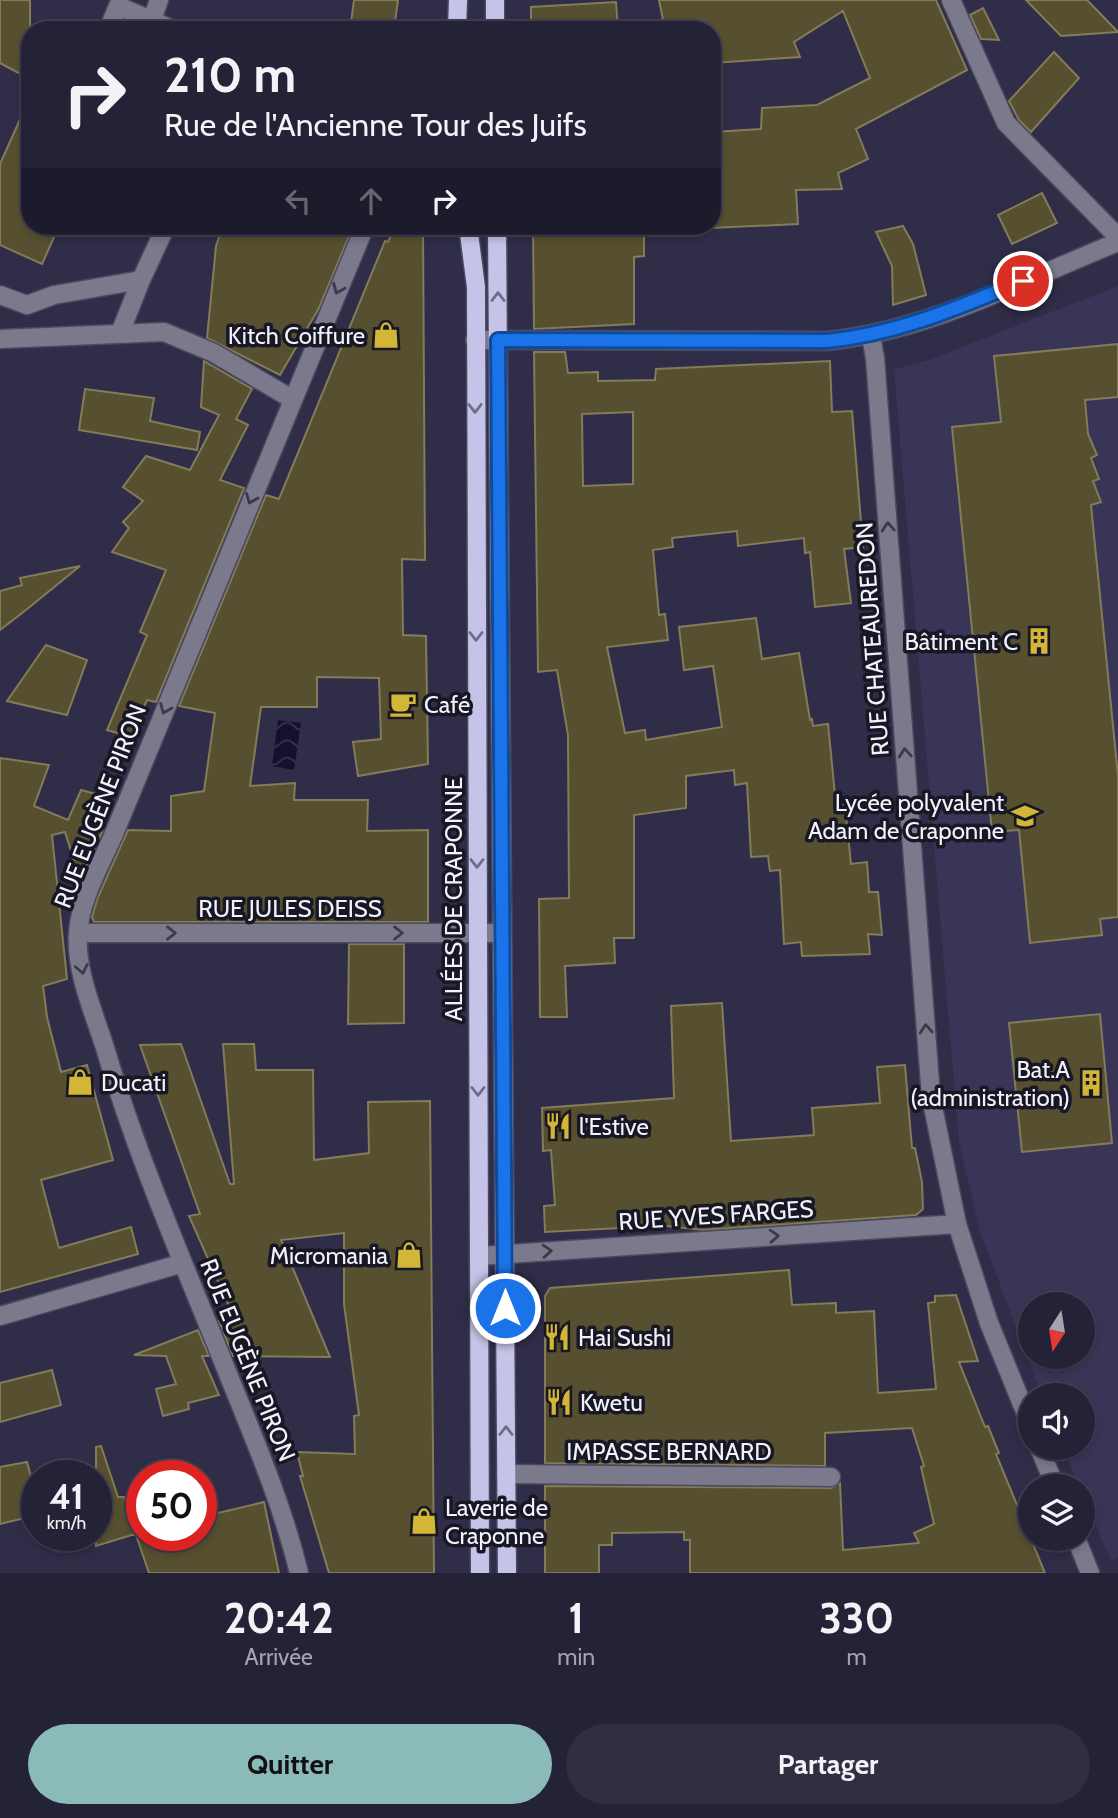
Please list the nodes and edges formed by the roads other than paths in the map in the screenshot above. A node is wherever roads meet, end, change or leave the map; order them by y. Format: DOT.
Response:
graph roads {
  1 [pos="159,0"];
  2 [pos="458,0"];
  3 [pos="495,0"];
  4 [pos="951,0"];
  5 [pos="152,20"];
  6 [pos="112,21"];
  7 [pos="457,21"];
  8 [pos="495,21"];
  9 [pos="162,235"];
  10 [pos="361,235"];
  11 [pos="469,235"];
  12 [pos="497,235"];
  13 [pos="1118,239"];
  14 [pos="141,279"];
  15 [pos="0,295"];
  16 [pos="120,333"];
  17 [pos="871,337"];
  18 [pos="0,339"];
  19 [pos="475,340"];
  20 [pos="498,340"];
  21 [pos="292,399"];
  22 [pos="78,933"];
  23 [pos="477,933"];
  24 [pos="502,933"];
  25 [pos="957,1224"];
  26 [pos="505,1253"];
  27 [pos="478,1256"];
  28 [pos="183,1263"];
  29 [pos="0,1317"];
  30 [pos="1018,1394"];
  31 [pos="506,1474"];
  32 [pos="831,1476"];
  33 [pos="1081,1551"];
  34 [pos="299,1573"];
  35 [pos="480,1573"];
  36 [pos="507,1573"];
  37 [pos="1090,1573"];
  1 -- 5 [label="street"];
  2 -- 7 [label="main road"];
  3 -- 8 [label="main road"];
  4 -- 13 [label="street"];
  5 -- 6 [label="street"];
  9 -- 14 [label="street"];
  10 -- 21 [label="street, RUE EUGÈNE PIRON, one-way"];
  11 -- 19 [label="main road, ALLÉES DE CRAPONNE"];
  20 -- 12 [label="main road, ALLÉES DE CRAPONNE, one-way"];
  13 -- 17 [label="street"];
  14 -- 15 [label="street"];
  14 -- 16 [label="street"];
  16 -- 18 [label="street"];
  16 -- 21 [label="street"];
  17 -- 20 [label="street"];
  25 -- 17 [label="street, RUE CHATEAUREDON, one-way"];
  19 -- 20 [label="street"];
  19 -- 23 [label="main road, ALLÉES DE CRAPONNE, one-way"];
  20 -- 24 [label="main road, ALLÉES DE CRAPONNE"];
  21 -- 22 [label="street, RUE EUGÈNE PIRON, one-way"];
  22 -- 23 [label="street, RUE JULES DEISS, one-way"];
  22 -- 28 [label="street, RUE EUGÈNE PIRON, one-way"];
  23 -- 24 [label="street, RUE JULES DEISS"];
  23 -- 27 [label="main road, ALLÉES DE CRAPONNE, one-way"];
  24 -- 26 [label="main road, ALLÉES DE CRAPONNE"];
  26 -- 25 [label="street, RUE YVES FARGES, one-way"];
  25 -- 30 [label="street, RUE CHATEAUREDON"];
  26 -- 27 [label="street, RUE YVES FARGES"];
  31 -- 26 [label="main road, ALLÉES DE CRAPONNE, one-way"];
  27 -- 35 [label="main road, ALLÉES DE CRAPONNE"];
  28 -- 29 [label="street"];
  28 -- 34 [label="street, RUE EUGÈNE PIRON"];
  31 -- 32 [label="street, IMPASSE BERNARD"];
  31 -- 36 [label="main road, ALLÉES DE CRAPONNE"];
  33 -- 37 [label="street"];
}
